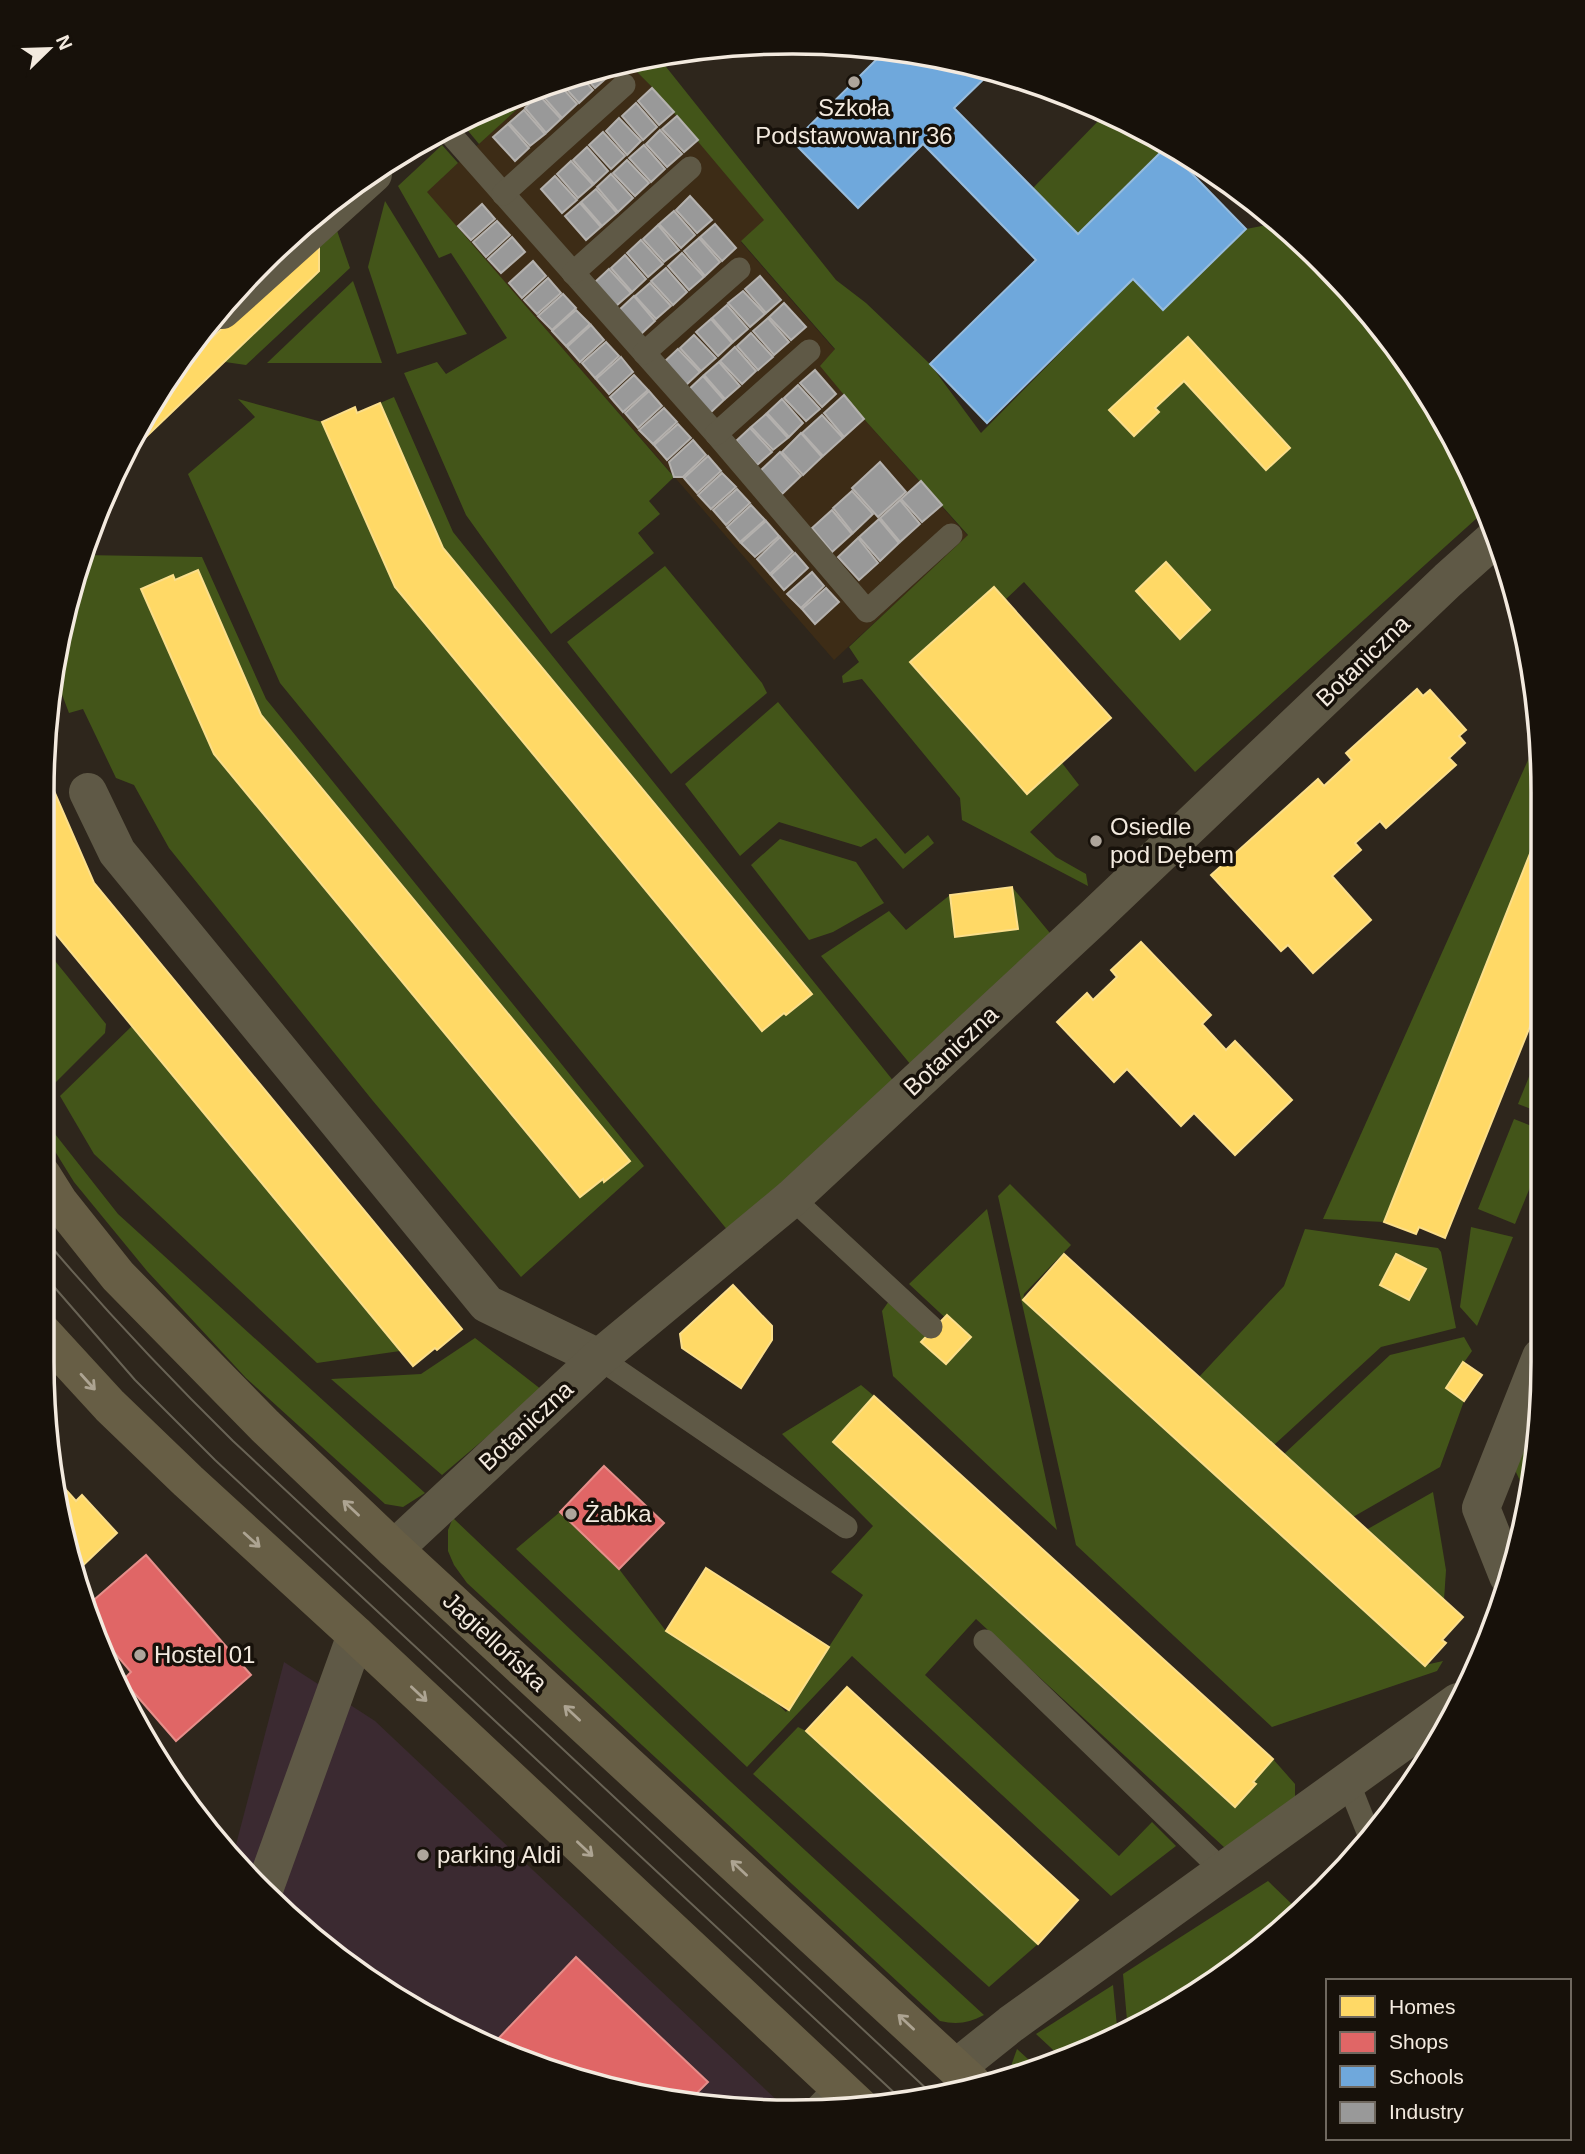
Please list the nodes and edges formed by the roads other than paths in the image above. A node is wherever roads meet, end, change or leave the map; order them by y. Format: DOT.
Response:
graph roads {
  1 [pos="624,85"];
  2 [pos="453,137"];
  3 [pos="690,168"];
  4 [pos="503,194"];
  5 [pos="740,269"];
  6 [pos="573,273"];
  7 [pos="809,351"];
  8 [pos="644,353"];
  9 [pos="716,434"];
  10 [pos="951,535"];
  11 [pos="1488,544"];
  12 [pos="88,792"];
  13 [pos="54,1194"];
  14 [pos="792,1198"];
  15 [pos="932,1327"];
  16 [pos="54,1345"];
  17 [pos="599,1358"];
  18 [pos="1530,1388"];
  19 [pos="846,1527"];
  20 [pos="394,1549"];
  21 [pos="1503,1563"];
  22 [pos="356,1635"];
  23 [pos="985,1641"];
  24 [pos="1441,1714"];
  25 [pos="1348,1782"];
  26 [pos="1366,1826"];
  27 [pos="1224,1872"];
  28 [pos="267,1881"];
  29 [pos="965,2076"];
  30 [pos="836,2098"];
  1 -- 4 [label="lane"];
  2 -- 4 [label="lane"];
  3 -- 6 [label="lane"];
  4 -- 6 [label="lane"];
  5 -- 8 [label="lane"];
  6 -- 8 [label="lane"];
  7 -- 9 [label="lane"];
  8 -- 9 [label="lane"];
  9 -- 10 [label="lane"];
  11 -- 14 [label="street, Botaniczna"];
  12 -- 17 [label="street"];
  20 -- 13 [label="main road, Jagiellońska, one-way"];
  14 -- 15 [label="lane"];
  14 -- 17 [label="street, Botaniczna"];
  16 -- 22 [label="main road, one-way"];
  17 -- 19 [label="lane"];
  17 -- 20 [label="street, Botaniczna"];
  18 -- 21 [label="street"];
  29 -- 20 [label="main road, Jagiellońska, one-way"];
  22 -- 28 [label="street"];
  22 -- 30 [label="main road, one-way"];
  23 -- 27 [label="lane"];
  24 -- 25 [label="street"];
  25 -- 26 [label="lane"];
  25 -- 27 [label="street"];
  27 -- 29 [label="street"];
}
